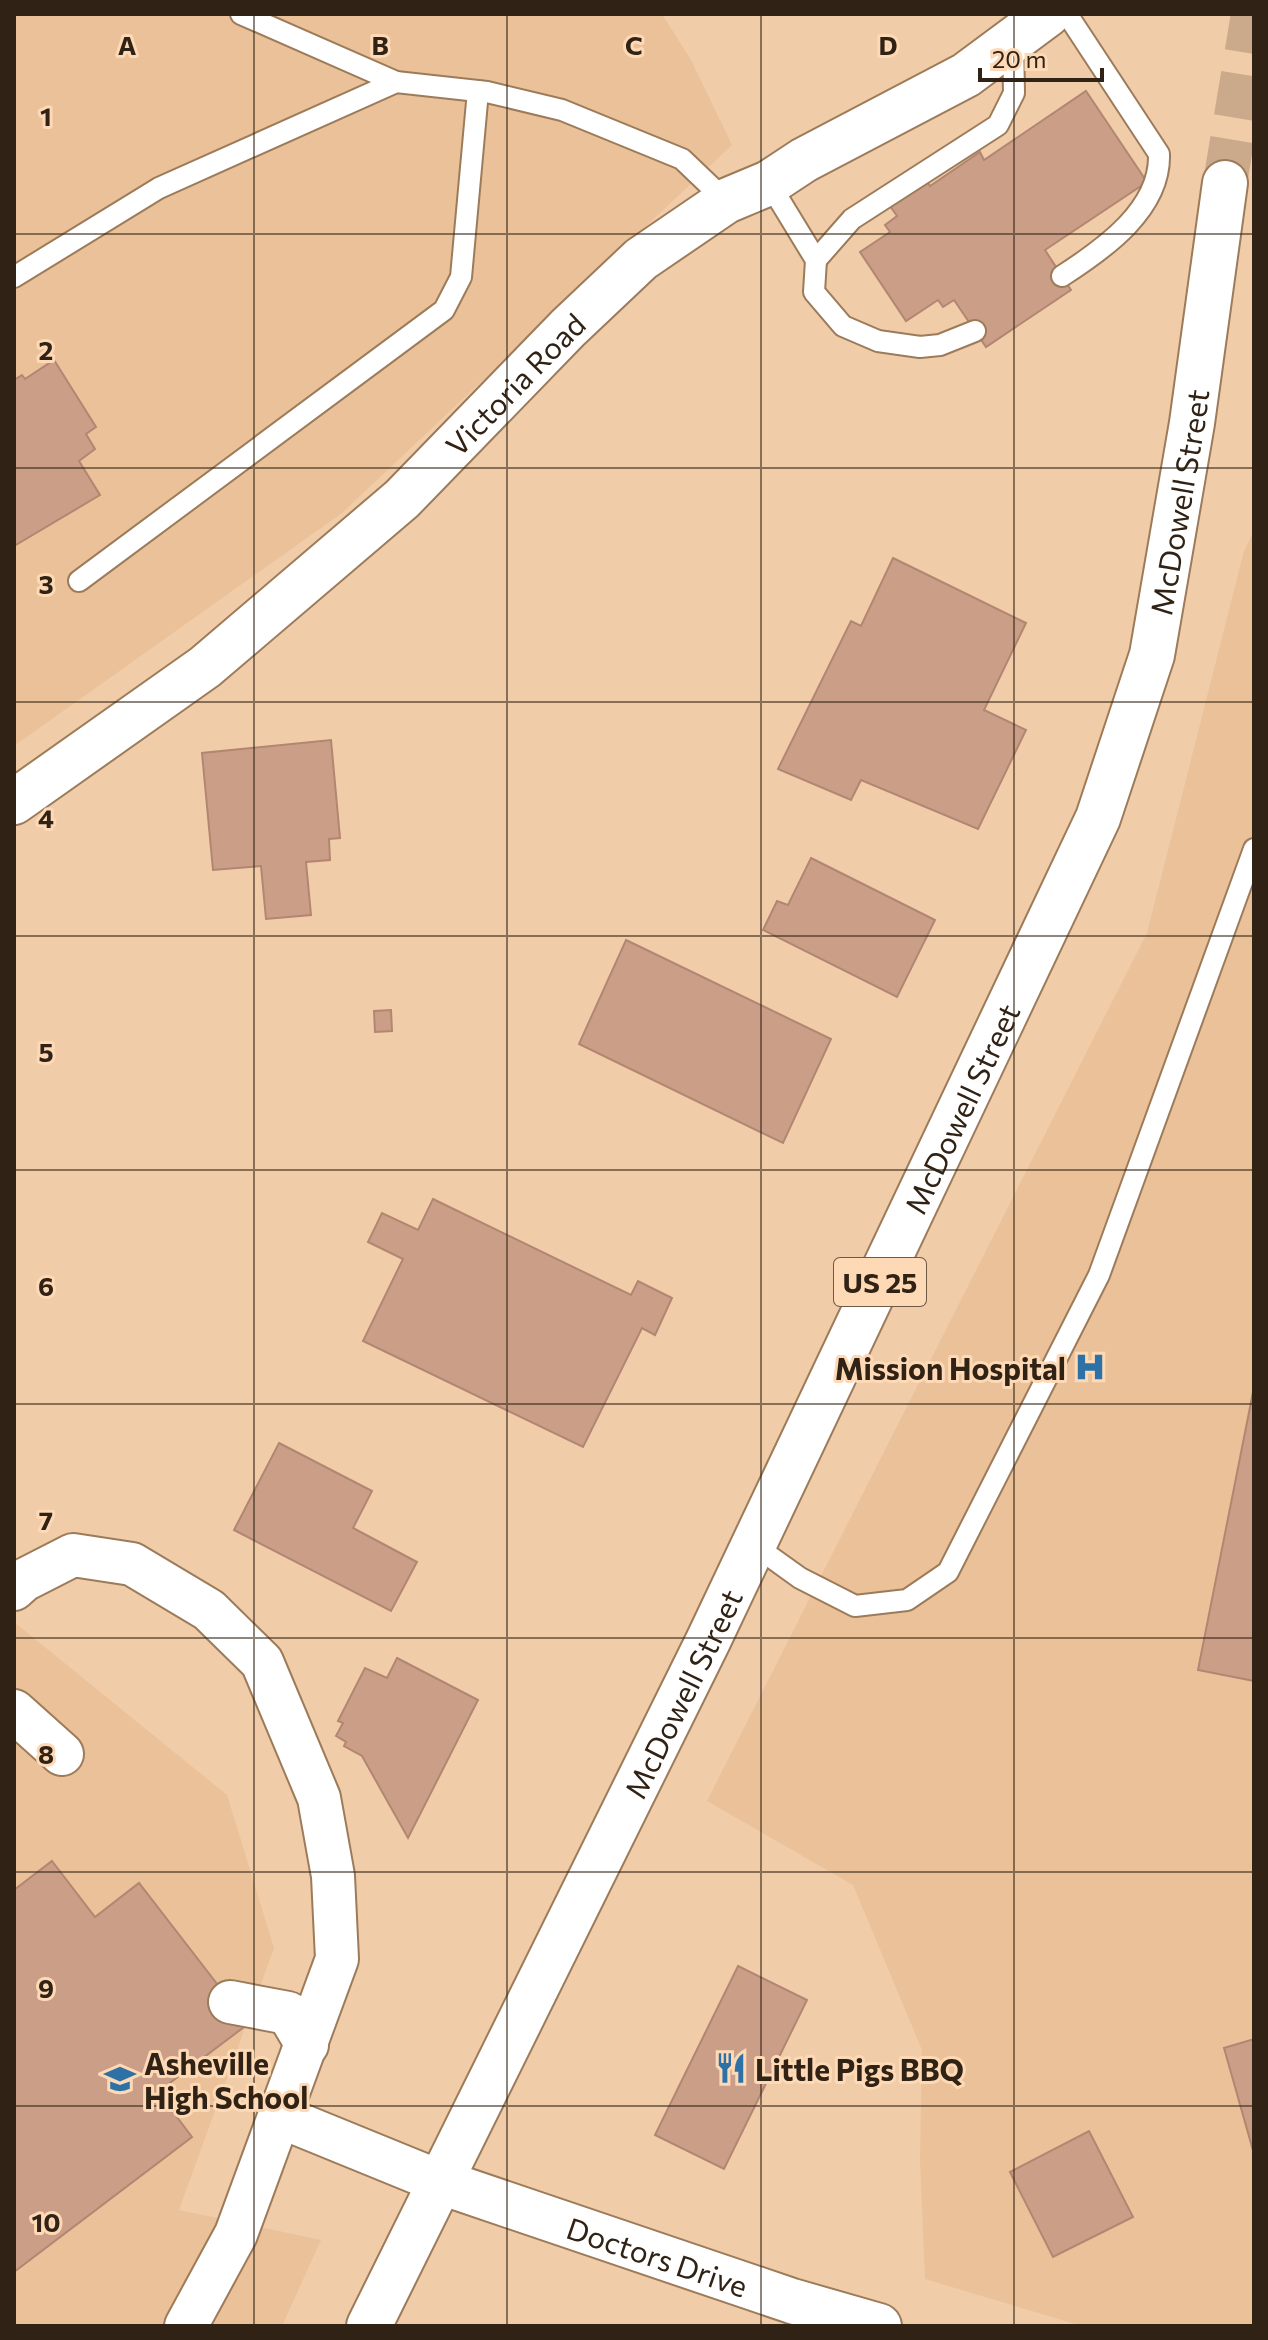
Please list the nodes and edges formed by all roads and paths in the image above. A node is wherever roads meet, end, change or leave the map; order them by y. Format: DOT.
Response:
graph roads {
  1 [pos="241,14"];
  2 [pos="1048,14"];
  3 [pos="1067,14"];
  4 [pos="1013,40"];
  5 [pos="396,82"];
  6 [pos="478,91"];
  7 [pos="769,183"];
  8 [pos="1225,183"];
  9 [pos="726,201"];
  10 [pos="816,260"];
  11 [pos="1062,276"];
  12 [pos="14,277"];
  13 [pos="975,331"];
  14 [pos="79,581"];
  15 [pos="14,802"];
  16 [pos="1254,849"];
  17 [pos="754,1545"];
  18 [pos="14,1589"];
  19 [pos="14,1711"];
  20 [pos="62,1754"];
  21 [pos="230,2002"];
  22 [pos="307,2045"];
  23 [pos="281,2117"];
  24 [pos="438,2181"];
  25 [pos="186,2326"];
  26 [pos="369,2326"];
  27 [pos="879,2326"];
  1 -- 5 [label="lane"];
  2 -- 4 [label="main road, Victoria Road"];
  3 -- 11 [label="lane"];
  4 -- 7 [label="main road, Victoria Road"];
  4 -- 10 [label="lane"];
  5 -- 6 [label="lane"];
  5 -- 12 [label="lane"];
  6 -- 9 [label="lane"];
  6 -- 14 [label="lane"];
  7 -- 9 [label="main road, Victoria Road"];
  7 -- 10 [label="lane"];
  8 -- 17 [label="main road, McDowell Street / US 25"];
  9 -- 15 [label="main road, Victoria Road"];
  10 -- 13 [label="lane"];
  16 -- 17 [label="lane"];
  17 -- 24 [label="main road, McDowell Street / US 25"];
  18 -- 22 [label="street"];
  19 -- 20 [label="street"];
  21 -- 22 [label="street"];
  22 -- 23 [label="street"];
  23 -- 24 [label="street"];
  23 -- 25 [label="street"];
  24 -- 26 [label="main road, McDowell Street / US 25"];
  24 -- 27 [label="main road, Doctors Drive"];
}
